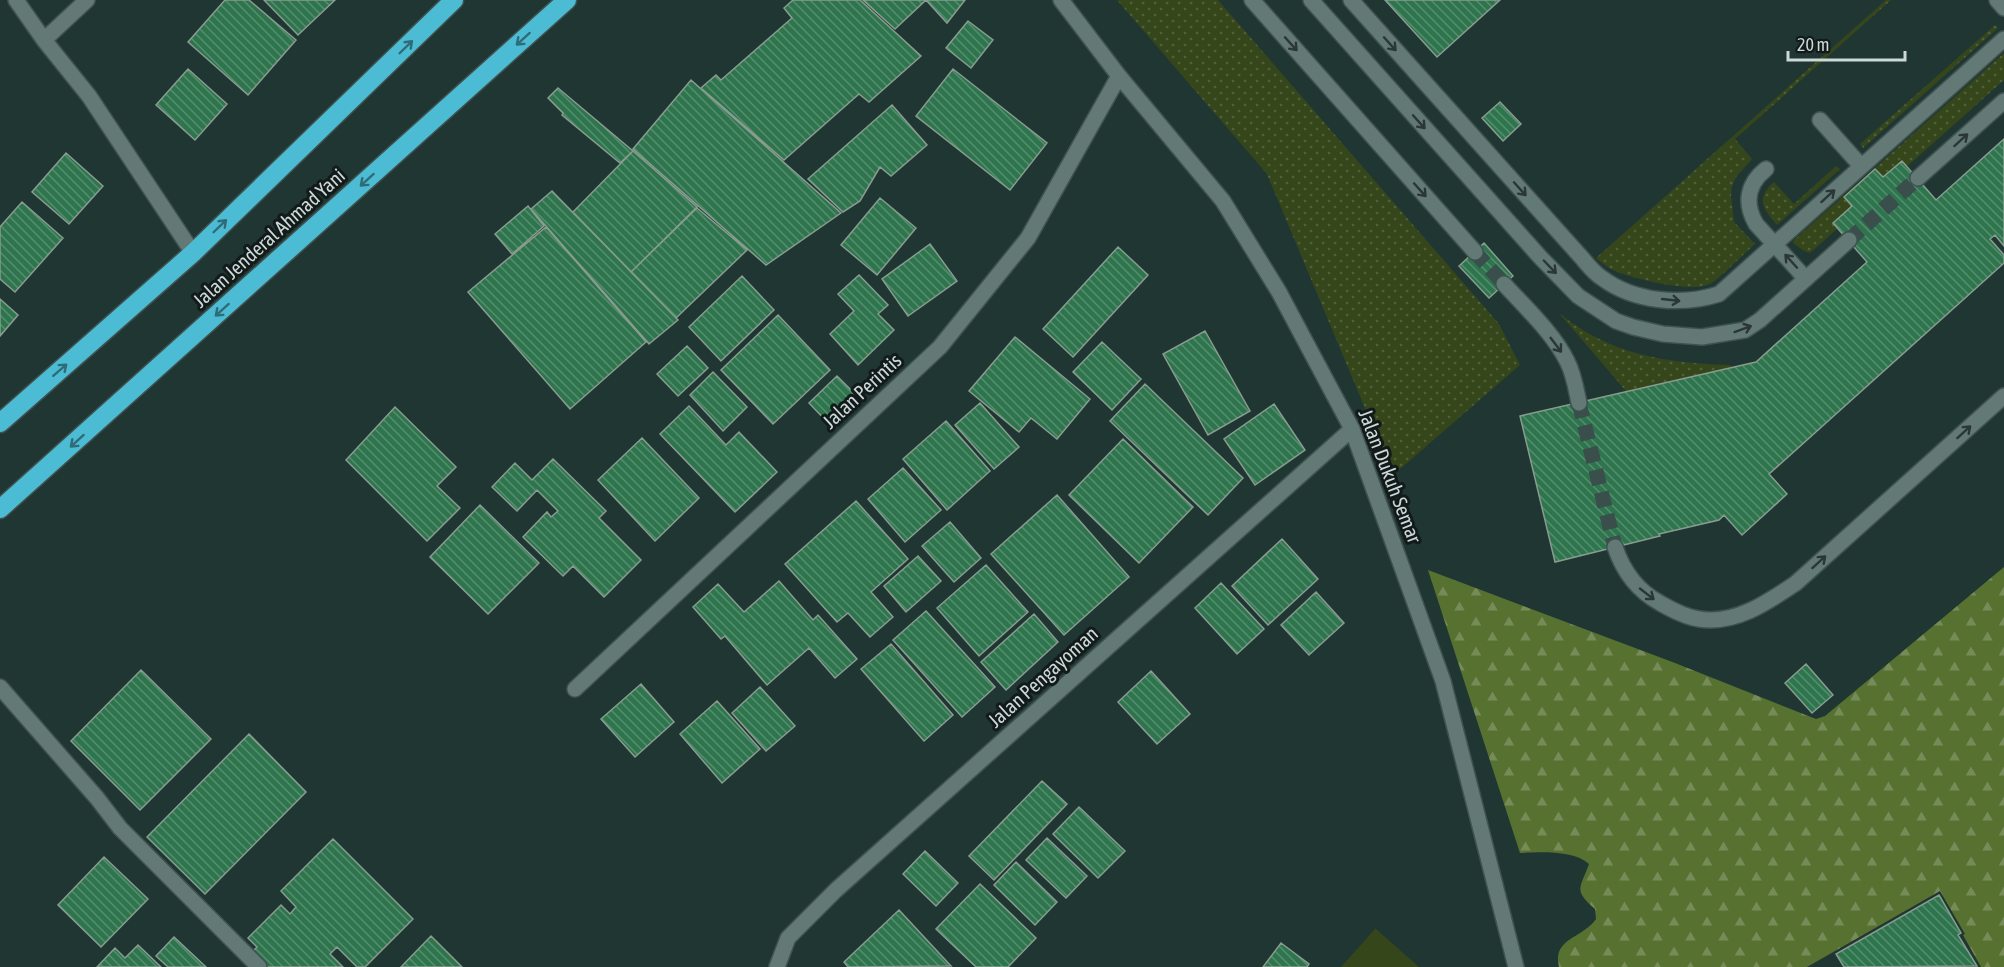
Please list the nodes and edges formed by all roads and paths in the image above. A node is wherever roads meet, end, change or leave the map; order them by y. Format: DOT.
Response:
graph roads {
  1 [pos="16,0"];
  2 [pos="87,0"];
  3 [pos="567,0"];
  4 [pos="1061,0"];
  5 [pos="1252,0"];
  6 [pos="1311,0"];
  7 [pos="1351,0"];
  8 [pos="1997,0"];
  9 [pos="449,2"];
  10 [pos="2004,8"];
  11 [pos="2004,39"];
  12 [pos="44,40"];
  13 [pos="1119,76"];
  14 [pos="2004,101"];
  15 [pos="1820,120"];
  16 [pos="1861,166"];
  17 [pos="1766,169"];
  18 [pos="1918,178"];
  19 [pos="1849,240"];
  20 [pos="1775,243"];
  21 [pos="1475,252"];
  22 [pos="193,253"];
  23 [pos="1806,279"];
  24 [pos="1504,284"];
  25 [pos="2004,396"];
  26 [pos="1579,402"];
  27 [pos="0,423"];
  28 [pos="1352,429"];
  29 [pos="0,509"];
  30 [pos="1615,546"];
  31 [pos="0,687"];
  32 [pos="575,689"];
  33 [pos="259,967"];
  34 [pos="777,967"];
  35 [pos="1516,967"];
  1 -- 12 [label="street"];
  2 -- 12 [label="street"];
  3 -- 29 [label="highway, Jalan Jenderal Ahmad Yani, one-way"];
  4 -- 13 [label="street, Jalan Dukuh Semar"];
  5 -- 21 [label="street, one-way"];
  6 -- 23 [label="street, one-way"];
  7 -- 20 [label="street, one-way"];
  8 -- 10 [label="street"];
  22 -- 9 [label="highway, Jalan Jenderal Ahmad Yani, one-way"];
  11 -- 16 [label="street"];
  12 -- 22 [label="street"];
  13 -- 28 [label="street, Jalan Dukuh Semar"];
  13 -- 32 [label="street, Jalan Perintis"];
  18 -- 14 [label="street, one-way"];
  15 -- 16 [label="street"];
  20 -- 16 [label="street, one-way"];
  17 -- 20 [label="street"];
  19 -- 23 [label="street"];
  23 -- 20 [label="street, one-way"];
  27 -- 22 [label="highway, Jalan Jenderal Ahmad Yani, one-way"];
  24 -- 26 [label="street, one-way"];
  30 -- 25 [label="street, one-way"];
  28 -- 34 [label="street, Jalan Pengayoman"];
  28 -- 35 [label="street, Jalan Dukuh Semar"];
  31 -- 33 [label="street"];
}
